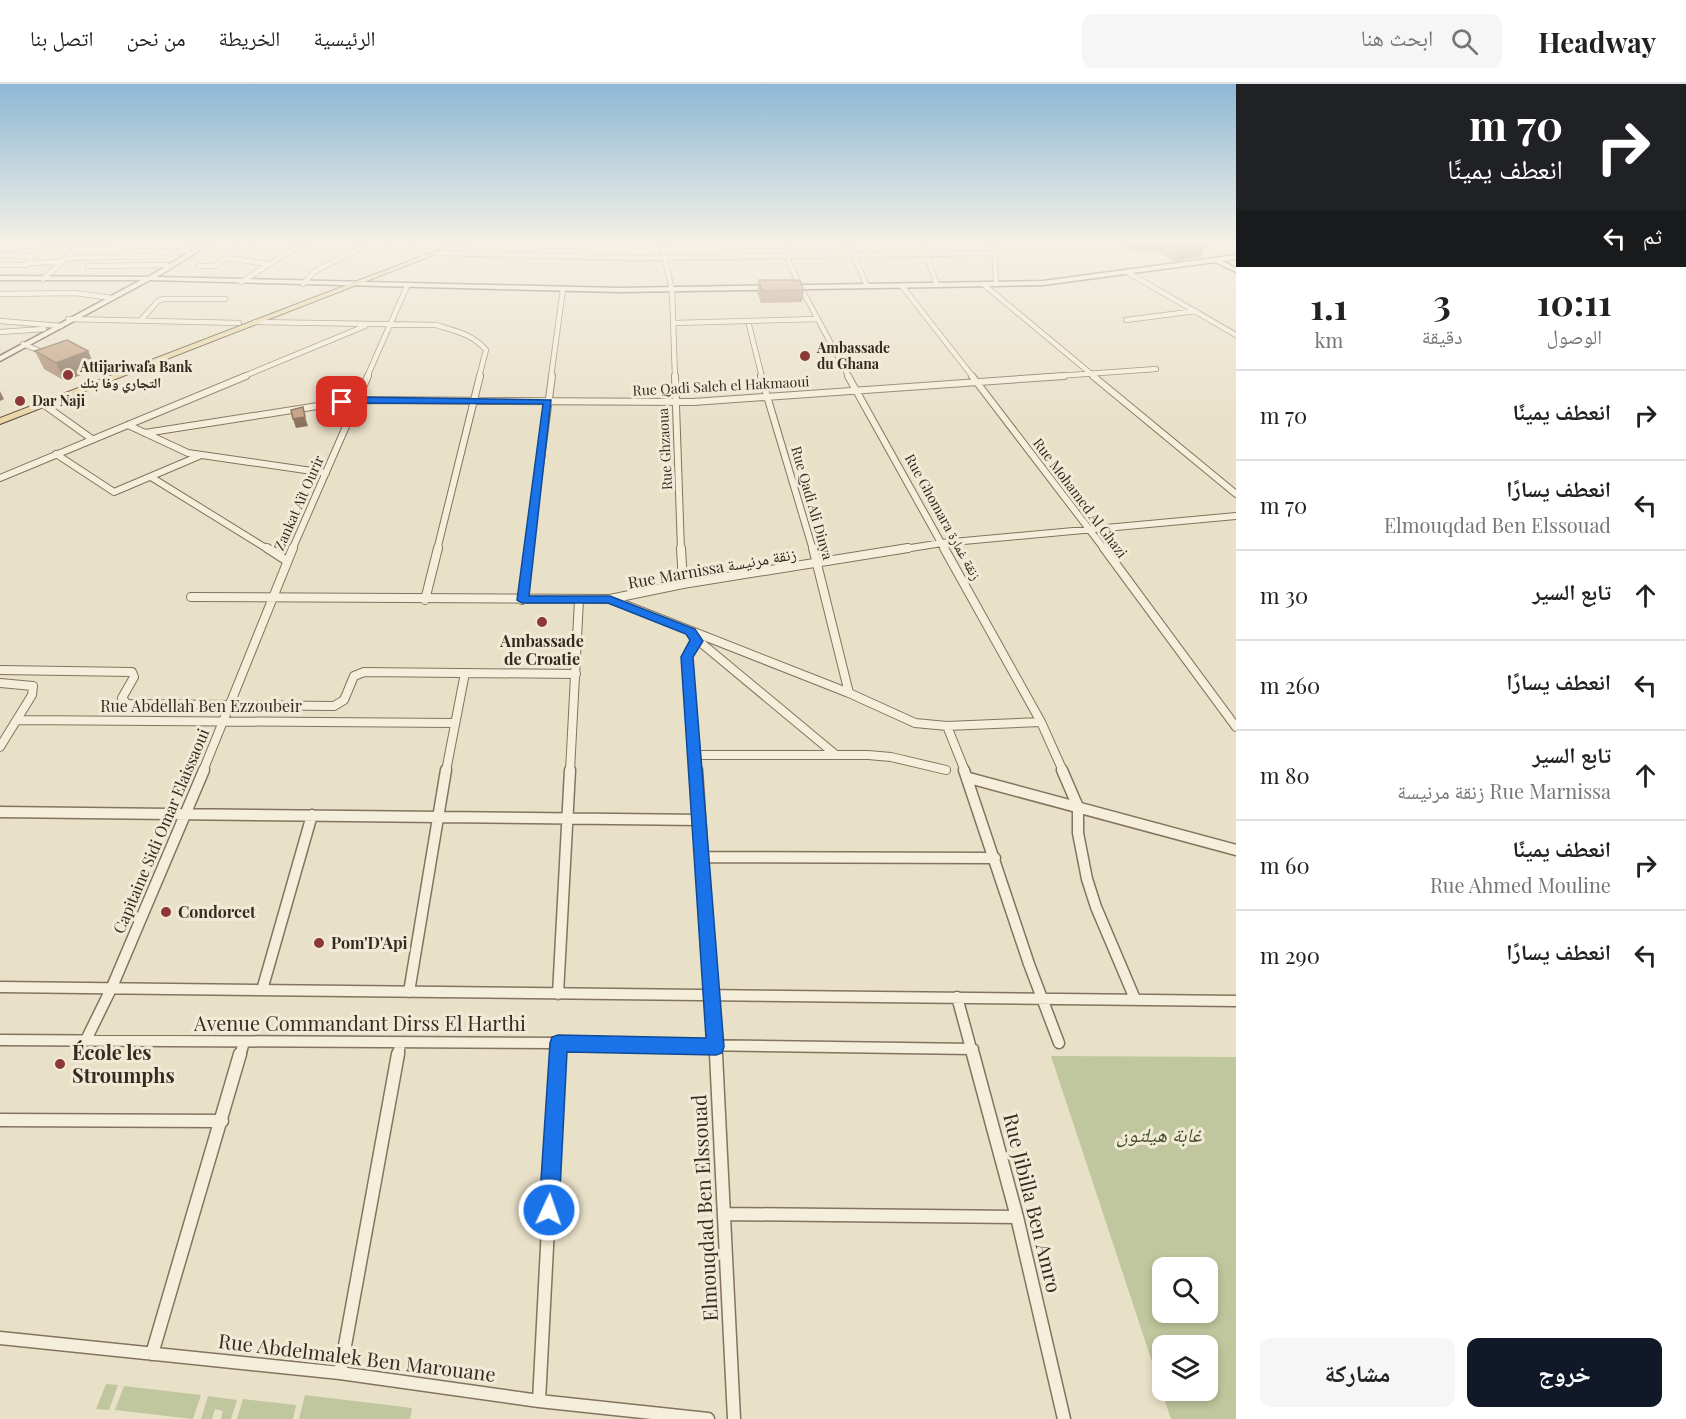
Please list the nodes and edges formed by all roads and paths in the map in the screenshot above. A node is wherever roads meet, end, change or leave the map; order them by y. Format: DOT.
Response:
graph roads {
  1 [pos="99,304"];
  2 [pos="157,304"];
  3 [pos="288,304"];
  4 [pos="301,304"];
  5 [pos="399,304"];
  6 [pos="561,304"];
  7 [pos="673,304"];
  8 [pos="810,304"];
  9 [pos="916,304"];
  10 [pos="1007,304"];
  11 [pos="1184,304"];
  12 [pos="1196,311"];
  13 [pos="818,319"];
  14 [pos="70,320"];
  15 [pos="1126,320"];
  16 [pos="0,321"];
  17 [pos="140,321"];
  18 [pos="748,321"];
  19 [pos="255,322"];
  20 [pos="240,323"];
  21 [pos="370,323"];
  22 [pos="674,323"];
  23 [pos="390,324"];
  24 [pos="56,327"];
  25 [pos="0,332"];
  26 [pos="1236,335"];
  27 [pos="25,344"];
  28 [pos="47,354"];
  29 [pos="2,357"];
  30 [pos="1156,369"];
  31 [pos="1090,374"];
  32 [pos="978,382"];
  33 [pos="858,392"];
  34 [pos="769,397"];
  35 [pos="356,400"];
  36 [pos="474,401"];
  37 [pos="548,401"];
  38 [pos="675,403"];
  39 [pos="43,404"];
  40 [pos="0,415"];
  41 [pos="0,421"];
  42 [pos="128,425"];
  43 [pos="145,433"];
  44 [pos="92,439"];
  45 [pos="56,454"];
  46 [pos="200,455"];
  47 [pos="326,473"];
  48 [pos="151,477"];
  49 [pos="0,478"];
  50 [pos="1236,494"];
  51 [pos="1236,516"];
  52 [pos="1089,529"];
  53 [pos="942,543"];
  54 [pos="287,561"];
  55 [pos="817,563"];
  56 [pos="683,584"];
  57 [pos="191,597"];
  58 [pos="271,598"];
  59 [pos="610,599"];
  60 [pos="425,600"];
  61 [pos="522,600"];
  62 [pos="579,600"];
  63 [pos="690,632"];
  64 [pos="697,641"];
  65 [pos="0,670"];
  66 [pos="465,673"];
  67 [pos="576,674"];
  68 [pos="0,683"];
  69 [pos="849,693"];
  70 [pos="230,704"];
  71 [pos="18,720"];
  72 [pos="224,722"];
  73 [pos="1041,722"];
  74 [pos="455,723"];
  75 [pos="947,726"];
  76 [pos="1236,727"];
  77 [pos="0,747"];
  78 [pos="836,754"];
  79 [pos="696,755"];
  80 [pos="946,770"];
  81 [pos="969,778"];
  82 [pos="1078,807"];
  83 [pos="0,812"];
  84 [pos="184,814"];
  85 [pos="312,815"];
  86 [pos="437,817"];
  87 [pos="568,817"];
  88 [pos="700,820"];
  89 [pos="1236,850"];
  90 [pos="702,857"];
  91 [pos="995,858"];
  92 [pos="0,987"];
  93 [pos="112,987"];
  94 [pos="262,990"];
  95 [pos="409,992"];
  96 [pos="558,994"];
  97 [pos="712,995"];
  98 [pos="957,997"];
  99 [pos="1040,998"];
  100 [pos="1135,999"];
  101 [pos="1236,1001"];
  102 [pos="0,1040"];
  103 [pos="87,1040"];
  104 [pos="244,1042"];
  105 [pos="558,1043"];
  106 [pos="1059,1043"];
  107 [pos="400,1044"];
  108 [pos="716,1047"];
  109 [pos="973,1049"];
  110 [pos="0,1120"];
  111 [pos="222,1121"];
  112 [pos="726,1214"];
  113 [pos="1017,1217"];
  114 [pos="0,1338"];
  115 [pos="152,1354"];
  116 [pos="340,1373"];
  117 [pos="539,1401"];
  118 [pos="708,1419"];
  119 [pos="734,1419"];
  120 [pos="1064,1419"];
  1 -- 14 [label="main road"];
  2 -- 17 [label="street"];
  3 -- 20 [label="main road"];
  4 -- 19 [label="main road"];
  5 -- 23 [label="street, Zankat Aït Ourir"];
  6 -- 37 [label="street"];
  7 -- 22 [label="street, Rue Ghzaoua"];
  8 -- 13 [label="street, Rue Ghomara زنقة غمارة"];
  9 -- 32 [label="street, Rue Mohamed Al Ghazi"];
  10 -- 31 [label="street"];
  11 -- 12 [label="street"];
  12 -- 15 [label="street"];
  12 -- 26 [label="street"];
  13 -- 18 [label="street"];
  13 -- 33 [label="street, Rue Ghomara زنقة غمارة"];
  14 -- 17 [label="street"];
  14 -- 24 [label="main road"];
  16 -- 24 [label="street"];
  17 -- 20 [label="street"];
  18 -- 22 [label="street"];
  18 -- 34 [label="street, Rue Qadi Ali Dinya"];
  19 -- 21 [label="street"];
  19 -- 39 [label="main road"];
  20 -- 40 [label="main road"];
  21 -- 23 [label="street"];
  21 -- 42 [label="street"];
  22 -- 38 [label="street, Rue Ghzaoua"];
  23 -- 35 [label="street, Zankat Aït Ourir"];
  23 -- 36 [label="street"];
  24 -- 25 [label="street"];
  24 -- 27 [label="main road"];
  24 -- 27 [label="main road"];
  27 -- 28 [label="street"];
  27 -- 29 [label="main road"];
  30 -- 31 [label="street, Rue Qadi Saleh el Hakmaoui"];
  31 -- 32 [label="street, Rue Qadi Saleh el Hakmaoui"];
  31 -- 50 [label="street"];
  32 -- 33 [label="street, Rue Qadi Saleh el Hakmaoui"];
  32 -- 52 [label="street, Rue Mohamed Al Ghazi"];
  33 -- 34 [label="street, Rue Qadi Saleh el Hakmaoui"];
  33 -- 53 [label="street, Rue Ghomara زنقة غمارة"];
  34 -- 38 [label="street, Rue Qadi Saleh el Hakmaoui"];
  34 -- 55 [label="street, Rue Qadi Ali Dinya"];
  35 -- 36 [label="street, Rue Qadi Saleh el Hakmaoui"];
  35 -- 43 [label="street, Rue Qadi Saleh el Hakmaoui"];
  35 -- 47 [label="street, Zankat Aït Ourir"];
  36 -- 37 [label="street, Rue Qadi Saleh el Hakmaoui"];
  36 -- 60 [label="street"];
  37 -- 38 [label="street, Rue Qadi Saleh el Hakmaoui"];
  37 -- 61 [label="street"];
  38 -- 56 [label="street, Rue Ghzaoua"];
  39 -- 41 [label="main road"];
  39 -- 44 [label="street"];
  42 -- 43 [label="street"];
  42 -- 44 [label="street"];
  43 -- 46 [label="street"];
  44 -- 45 [label="street"];
  45 -- 48 [label="street"];
  45 -- 49 [label="street"];
  46 -- 47 [label="street"];
  46 -- 48 [label="street"];
  47 -- 54 [label="street, Zankat Aït Ourir"];
  48 -- 54 [label="street"];
  51 -- 52 [label="street, Rue Marnissa زنقة مرنيسة"];
  52 -- 53 [label="street, Rue Marnissa زنقة مرنيسة"];
  52 -- 76 [label="street, Rue Mohamed Al Ghazi"];
  53 -- 55 [label="street, Rue Marnissa زنقة مرنيسة"];
  53 -- 73 [label="street, Rue Ghomara زنقة غمارة"];
  54 -- 58 [label="street, Zankat Aït Ourir"];
  55 -- 56 [label="street, Rue Marnissa زنقة مرنيسة"];
  55 -- 69 [label="street, Rue Qadi Ali Dinya"];
  56 -- 59 [label="street, Rue Marnissa زنقة مرنيسة"];
  57 -- 58 [label="street, Rue Marnissa زنقة مرنيسة"];
  58 -- 60 [label="street, Rue Marnissa زنقة مرنيسة"];
  58 -- 70 [label="street, Capitaine Sidi Omar Elaissaoui"];
  59 -- 62 [label="street, Rue Marnissa زنقة مرنيسة"];
  59 -- 63 [label="street"];
  60 -- 61 [label="street, Rue Marnissa زنقة مرنيسة"];
  61 -- 62 [label="street, Rue Marnissa زنقة مرنيسة"];
  62 -- 67 [label="street"];
  63 -- 64 [label="street"];
  63 -- 69 [label="street"];
  64 -- 78 [label="street"];
  64 -- 79 [label="street, Elmouqdad Ben Elssouad"];
  65 -- 70 [label="street, Rue Abdellah Ben Ezzoubeir"];
  66 -- 67 [label="street, Rue Abdellah Ben Ezzoubeir"];
  66 -- 70 [label="street, Rue Abdellah Ben Ezzoubeir"];
  66 -- 74 [label="street"];
  67 -- 87 [label="street"];
  68 -- 71 [label="street"];
  69 -- 75 [label="street"];
  70 -- 72 [label="street, Capitaine Sidi Omar Elaissaoui"];
  71 -- 72 [label="street, Rue Abdellah Ben Ezzoubeir"];
  71 -- 77 [label="street"];
  72 -- 74 [label="street, Rue Abdellah Ben Ezzoubeir"];
  72 -- 84 [label="street, Capitaine Sidi Omar Elaissaoui"];
  73 -- 75 [label="street"];
  73 -- 82 [label="street, Rue Ghomara زنقة غمارة"];
  74 -- 86 [label="street"];
  75 -- 81 [label="street"];
  78 -- 79 [label="street"];
  78 -- 80 [label="street"];
  79 -- 88 [label="street, Elmouqdad Ben Elssouad"];
  81 -- 82 [label="street"];
  81 -- 91 [label="street"];
  82 -- 89 [label="street"];
  82 -- 100 [label="street"];
  83 -- 84 [label="street"];
  84 -- 85 [label="street"];
  84 -- 93 [label="street, Capitaine Sidi Omar Elaissaoui"];
  85 -- 86 [label="street"];
  85 -- 94 [label="street"];
  86 -- 87 [label="street"];
  86 -- 95 [label="street"];
  87 -- 88 [label="street"];
  87 -- 96 [label="street"];
  88 -- 90 [label="street, Elmouqdad Ben Elssouad"];
  90 -- 91 [label="street"];
  90 -- 97 [label="street, Elmouqdad Ben Elssouad"];
  91 -- 99 [label="street"];
  92 -- 93 [label="street"];
  93 -- 94 [label="street"];
  93 -- 103 [label="street, Capitaine Sidi Omar Elaissaoui"];
  94 -- 95 [label="street"];
  95 -- 96 [label="street"];
  96 -- 97 [label="street"];
  97 -- 98 [label="street"];
  97 -- 108 [label="street, Elmouqdad Ben Elssouad"];
  98 -- 99 [label="street"];
  98 -- 109 [label="street, Rue Jibilla Ben Amro"];
  99 -- 100 [label="street"];
  99 -- 106 [label="street"];
  100 -- 101 [label="street"];
  102 -- 103 [label="street, Avenue Commandant Dirss El Harthi"];
  103 -- 104 [label="street, Avenue Commandant Dirss El Harthi"];
  104 -- 107 [label="street, Avenue Commandant Dirss El Harthi"];
  104 -- 111 [label="street"];
  105 -- 107 [label="street, Avenue Commandant Dirss El Harthi"];
  105 -- 108 [label="street, Avenue Commandant Dirss El Harthi"];
  105 -- 117 [label="street"];
  107 -- 116 [label="street"];
  108 -- 109 [label="street, Avenue Commandant Dirss El Harthi"];
  108 -- 112 [label="street, Elmouqdad Ben Elssouad"];
  109 -- 113 [label="street, Rue Jibilla Ben Amro"];
  110 -- 111 [label="street"];
  111 -- 115 [label="street"];
  112 -- 113 [label="street"];
  112 -- 119 [label="street, Elmouqdad Ben Elssouad"];
  113 -- 120 [label="street, Rue Jibilla Ben Amro"];
  114 -- 115 [label="street, Rue Abdelmalek Ben Marouane"];
  115 -- 116 [label="street, Rue Abdelmalek Ben Marouane"];
  116 -- 117 [label="street, Rue Abdelmalek Ben Marouane"];
  117 -- 118 [label="street, Rue Abdelmalek Ben Marouane"];
}
